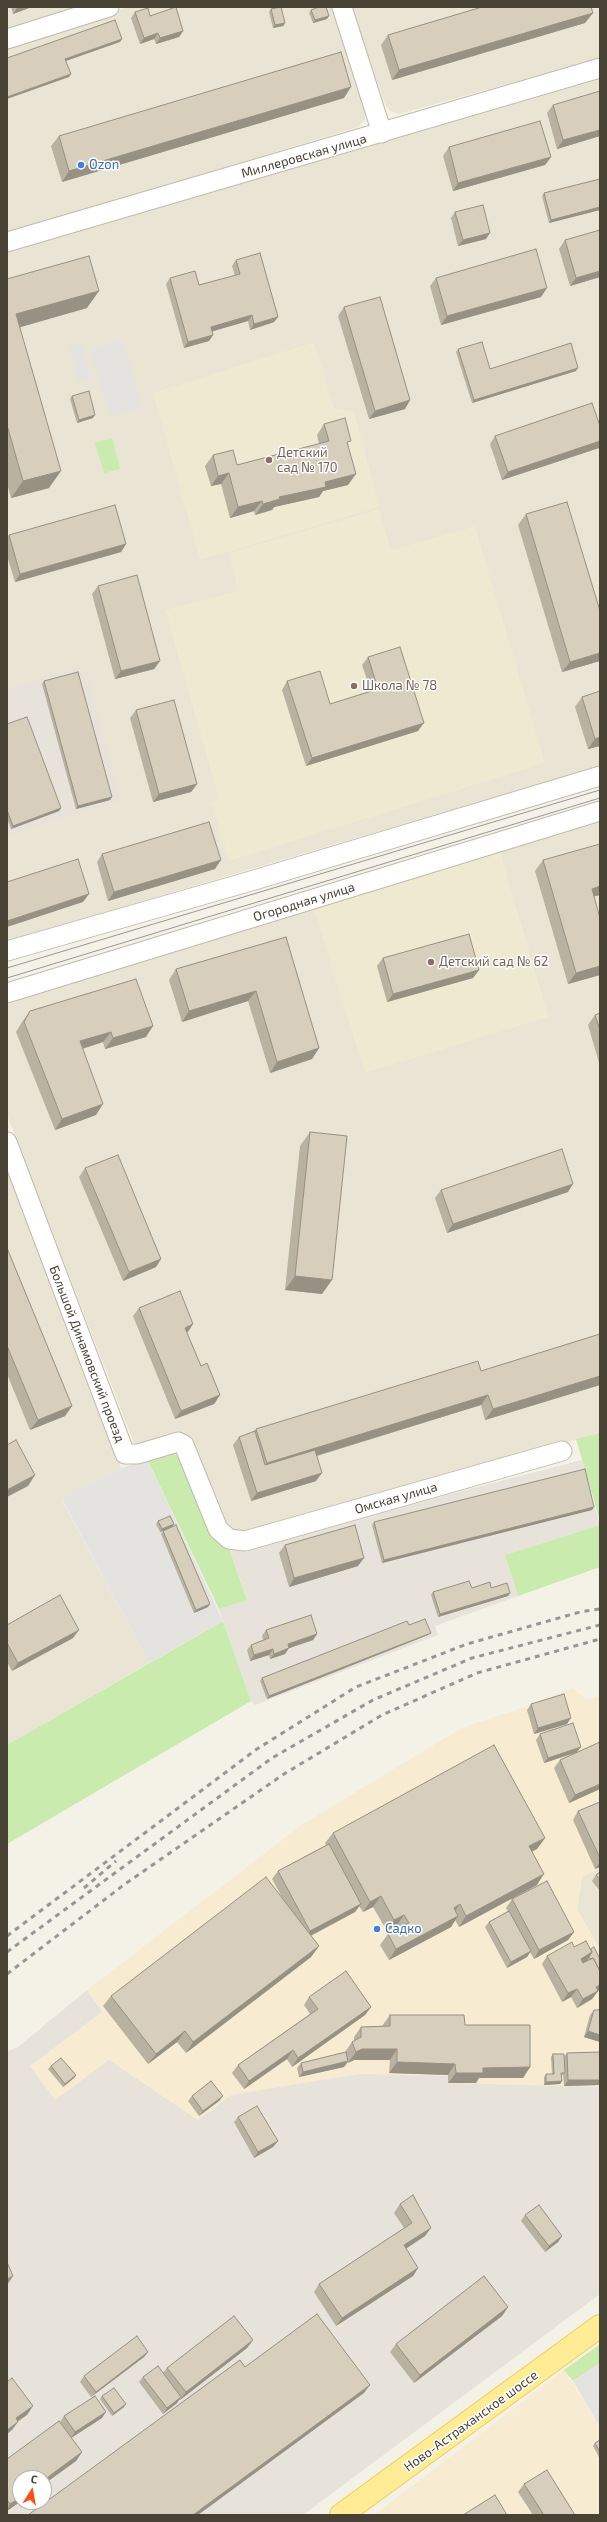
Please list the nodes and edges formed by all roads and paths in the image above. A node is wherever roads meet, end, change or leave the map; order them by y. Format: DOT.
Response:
graph roads {
  1 [pos="342,7"];
  2 [pos="101,8"];
  3 [pos="7,39"];
  4 [pos="600,68"];
  5 [pos="382,133"];
  6 [pos="7,242"];
  7 [pos="600,776"];
  8 [pos="600,811"];
  9 [pos="7,952"];
  10 [pos="7,993"];
  11 [pos="7,1142"];
  12 [pos="562,1451"];
  13 [pos="229,1539"];
  14 [pos="600,2326"];
  15 [pos="340,2515"];
  1 -- 5 [label="street"];
  2 -- 3 [label="street"];
  4 -- 5 [label="street, Миллеровская улица"];
  5 -- 6 [label="street, Миллеровская улица"];
  7 -- 9 [label="street"];
  8 -- 10 [label="street, Огородная улица"];
  11 -- 13 [label="street, Большой Динамовский проезд"];
  12 -- 13 [label="street, Омская улица"];
  14 -- 15 [label="main road, Ново-Астраханское шоссе"];
}
